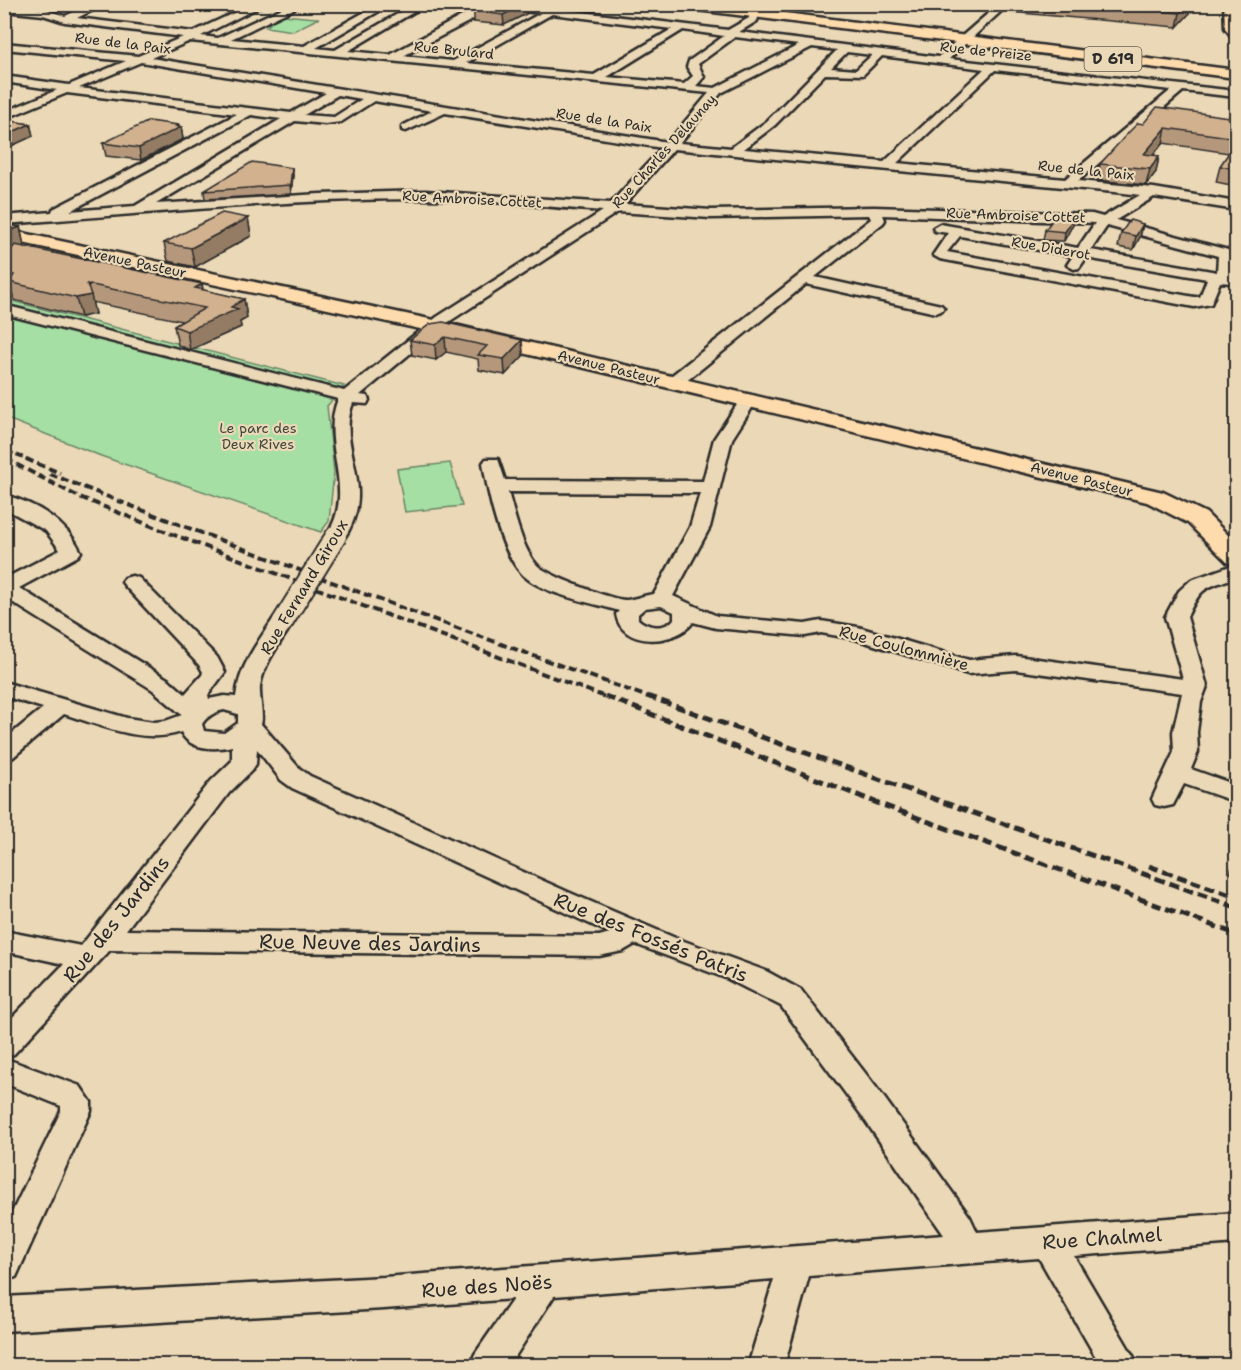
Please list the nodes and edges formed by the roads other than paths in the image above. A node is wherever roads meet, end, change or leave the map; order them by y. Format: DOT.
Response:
graph roads {
  1 [pos="101,4"];
  2 [pos="261,4"];
  3 [pos="300,4"];
  4 [pos="387,4"];
  5 [pos="423,4"];
  6 [pos="681,4"];
  7 [pos="704,4"];
  8 [pos="1005,4"];
  9 [pos="1230,4"];
  10 [pos="490,5"];
  11 [pos="4,8"];
  12 [pos="758,10"];
  13 [pos="549,12"];
  14 [pos="65,19"];
  15 [pos="682,27"];
  16 [pos="732,33"];
  17 [pos="1236,34"];
  18 [pos="192,37"];
  19 [pos="298,38"];
  20 [pos="966,40"];
  21 [pos="218,41"];
  22 [pos="810,44"];
  23 [pos="4,46"];
  24 [pos="277,48"];
  25 [pos="844,49"];
  26 [pos="303,51"];
  27 [pos="880,53"];
  28 [pos="335,54"];
  29 [pos="140,58"];
  30 [pos="390,59"];
  31 [pos="941,60"];
  32 [pos="454,65"];
  33 [pos="993,66"];
  34 [pos="823,71"];
  35 [pos="1236,72"];
  36 [pos="4,79"];
  37 [pos="596,79"];
  38 [pos="39,84"];
  39 [pos="688,87"];
  40 [pos="1181,87"];
  41 [pos="68,89"];
  42 [pos="337,91"];
  43 [pos="717,91"];
  44 [pos="14,94"];
  45 [pos="1236,94"];
  46 [pos="372,97"];
  47 [pos="690,102"];
  48 [pos="706,103"];
  49 [pos="444,109"];
  50 [pos="1155,111"];
  51 [pos="249,112"];
  52 [pos="1170,114"];
  53 [pos="402,115"];
  54 [pos="4,116"];
  55 [pos="292,117"];
  56 [pos="424,119"];
  57 [pos="446,122"];
  58 [pos="406,128"];
  59 [pos="671,145"];
  60 [pos="734,151"];
  61 [pos="887,166"];
  62 [pos="1067,184"];
  63 [pos="1154,192"];
  64 [pos="1236,206"];
  65 [pos="615,207"];
  66 [pos="136,210"];
  67 [pos="873,214"];
  68 [pos="52,216"];
  69 [pos="918,218"];
  70 [pos="1106,221"];
  71 [pos="9,228"];
  72 [pos="956,232"];
  73 [pos="1082,253"];
  74 [pos="1065,278"];
  75 [pos="1221,278"];
  76 [pos="802,279"];
  77 [pos="1236,281"];
  78 [pos="936,308"];
  79 [pos="4,309"];
  80 [pos="434,326"];
  81 [pos="673,383"];
  82 [pos="347,397"];
  83 [pos="749,400"];
  84 [pos="365,401"];
  85 [pos="492,463"];
  86 [pos="495,486"];
  87 [pos="711,487"];
  88 [pos="6,502"];
  89 [pos="1236,557"];
  90 [pos="1236,570"];
  91 [pos="132,582"];
  92 [pos="4,588"];
  93 [pos="661,600"];
  94 [pos="631,608"];
  95 [pos="682,619"];
  96 [pos="768,633"];
  97 [pos="251,672"];
  98 [pos="1196,686"];
  99 [pos="4,689"];
  100 [pos="60,706"];
  101 [pos="203,721"];
  102 [pos="247,722"];
  103 [pos="4,753"];
  104 [pos="1182,763"];
  105 [pos="220,787"];
  106 [pos="1236,794"];
  107 [pos="1164,799"];
  108 [pos="631,931"];
  109 [pos="4,941"];
  110 [pos="95,949"];
  111 [pos="4,1046"];
  112 [pos="4,1070"];
  113 [pos="1236,1228"];
  114 [pos="1048,1242"];
  115 [pos="968,1248"];
  116 [pos="796,1263"];
  117 [pos="4,1266"];
  118 [pos="544,1282"];
  119 [pos="4,1314"];
  120 [pos="488,1365"];
  121 [pos="766,1365"];
  122 [pos="1121,1365"];
  1 -- 14 [label="street"];
  2 -- 18 [label="street"];
  3 -- 21 [label="street"];
  4 -- 26 [label="street"];
  5 -- 28 [label="street"];
  6 -- 12 [label="main road, D 619"];
  7 -- 12 [label="main road, D 619"];
  8 -- 20 [label="street"];
  9 -- 17 [label="main road"];
  10 -- 13 [label="street, Rue de Preize"];
  10 -- 30 [label="street"];
  11 -- 14 [label="street, Rue Brulard"];
  12 -- 16 [label="street"];
  12 -- 20 [label="main road, D 619"];
  13 -- 15 [label="street, Rue de Preize"];
  13 -- 32 [label="street"];
  14 -- 18 [label="street, Rue Brulard"];
  15 -- 16 [label="street, Rue de Preize"];
  15 -- 37 [label="street"];
  16 -- 22 [label="street, Rue de Preize"];
  16 -- 39 [label="street"];
  18 -- 21 [label="street, Rue Brulard"];
  18 -- 29 [label="street"];
  19 -- 24 [label="street"];
  20 -- 31 [label="street"];
  20 -- 35 [label="main road, D 619"];
  21 -- 24 [label="street, Rue Brulard"];
  22 -- 25 [label="street, Rue de Preize"];
  22 -- 43 [label="street, Rue Charles Delaunay"];
  23 -- 29 [label="street, Rue de la Paix"];
  24 -- 26 [label="street, Rue Brulard"];
  25 -- 27 [label="street, Rue de Preize"];
  25 -- 34 [label="street"];
  26 -- 28 [label="street, Rue Brulard"];
  27 -- 31 [label="street, Rue de Preize"];
  27 -- 34 [label="street"];
  28 -- 30 [label="street, Rue Brulard"];
  29 -- 41 [label="street"];
  29 -- 42 [label="street, Rue de la Paix"];
  30 -- 32 [label="street, Rue Brulard"];
  31 -- 33 [label="street, Rue de Preize"];
  32 -- 37 [label="street, Rue Brulard"];
  33 -- 40 [label="street, Rue de Preize"];
  33 -- 61 [label="street"];
  34 -- 60 [label="street"];
  36 -- 38 [label="street"];
  37 -- 39 [label="street, Rue Brulard"];
  38 -- 41 [label="street"];
  38 -- 44 [label="street"];
  39 -- 43 [label="street, Rue Brulard"];
  40 -- 45 [label="street, Rue de Preize"];
  40 -- 50 [label="street"];
  41 -- 51 [label="street"];
  41 -- 54 [label="street"];
  42 -- 46 [label="street, Rue de la Paix"];
  42 -- 55 [label="street"];
  43 -- 48 [label="street, Rue Charles Delaunay"];
  46 -- 49 [label="street, Rue de la Paix"];
  46 -- 55 [label="street"];
  47 -- 48 [label="street"];
  48 -- 59 [label="street, Rue Charles Delaunay"];
  49 -- 56 [label="street"];
  49 -- 59 [label="street, Rue de la Paix"];
  50 -- 52 [label="street"];
  50 -- 62 [label="street"];
  51 -- 55 [label="street"];
  51 -- 68 [label="street"];
  53 -- 56 [label="street"];
  55 -- 66 [label="street"];
  56 -- 57 [label="street"];
  56 -- 58 [label="street"];
  59 -- 60 [label="street, Rue de la Paix"];
  59 -- 65 [label="street, Rue Charles Delaunay"];
  60 -- 61 [label="street, Rue de la Paix"];
  61 -- 62 [label="street, Rue de la Paix"];
  62 -- 63 [label="street, Rue de la Paix"];
  63 -- 64 [label="street, Rue de la Paix"];
  63 -- 70 [label="street"];
  65 -- 66 [label="street, Rue Ambroise Cottet"];
  65 -- 67 [label="street, Rue Ambroise Cottet"];
  65 -- 80 [label="street, Rue Charles Delaunay"];
  66 -- 68 [label="street, Rue Ambroise Cottet"];
  67 -- 69 [label="street, Rue Ambroise Cottet"];
  67 -- 76 [label="street"];
  68 -- 71 [label="street, Rue Ambroise Cottet"];
  69 -- 70 [label="street, Rue Ambroise Cottet"];
  69 -- 72 [label="street, Rue Diderot"];
  70 -- 73 [label="street"];
  70 -- 75 [label="street, Rue Ambroise Cottet"];
  71 -- 80 [label="main road, Avenue Pasteur"];
  72 -- 73 [label="street, Rue Diderot"];
  72 -- 74 [label="street"];
  73 -- 74 [label="street"];
  73 -- 75 [label="street, Rue Diderot"];
  74 -- 75 [label="street"];
  75 -- 77 [label="street, Rue Diderot"];
  76 -- 78 [label="street"];
  76 -- 81 [label="street"];
  79 -- 82 [label="street"];
  80 -- 81 [label="main road, Avenue Pasteur"];
  80 -- 82 [label="street"];
  81 -- 83 [label="main road, Avenue Pasteur"];
  82 -- 84 [label="street"];
  82 -- 97 [label="street, Rue Fernand Giroux, bridge"];
  83 -- 87 [label="street"];
  83 -- 89 [label="main road, Avenue Pasteur"];
  85 -- 86 [label="street"];
  86 -- 87 [label="street"];
  86 -- 94 [label="street"];
  87 -- 93 [label="street"];
  88 -- 92 [label="street"];
  90 -- 98 [label="street"];
  91 -- 101 [label="street"];
  92 -- 101 [label="street"];
  93 -- 94 [label="street"];
  93 -- 95 [label="street"];
  94 -- 95 [label="street"];
  95 -- 96 [label="street"];
  95 -- 98 [label="street, Rue Coulommière"];
  97 -- 101 [label="street, Rue Fernand Giroux"];
  97 -- 102 [label="street, Rue Fernand Giroux"];
  98 -- 104 [label="street"];
  99 -- 100 [label="street"];
  100 -- 101 [label="street"];
  100 -- 103 [label="street"];
  101 -- 102 [label="street"];
  101 -- 102 [label="street"];
  101 -- 105 [label="street, Rue des Jardins"];
  102 -- 105 [label="street, Rue des Jardins"];
  102 -- 108 [label="street, Rue des Fossés Patris"];
  104 -- 106 [label="street"];
  104 -- 107 [label="street"];
  105 -- 110 [label="street, Rue des Jardins"];
  108 -- 110 [label="street, Rue Neuve des Jardins"];
  108 -- 115 [label="street, Rue des Fossés Patris"];
  109 -- 110 [label="street, Rue Neuve des Jardins"];
  110 -- 111 [label="street, Rue des Jardins"];
  112 -- 117 [label="street"];
  113 -- 114 [label="street, Rue Chalmel"];
  114 -- 115 [label="street, Rue Chalmel"];
  114 -- 122 [label="street"];
  115 -- 116 [label="street, Rue des Noës"];
  116 -- 118 [label="street, Rue des Noës"];
  116 -- 121 [label="street"];
  118 -- 119 [label="street, Rue des Noës"];
  118 -- 120 [label="street"];
}
